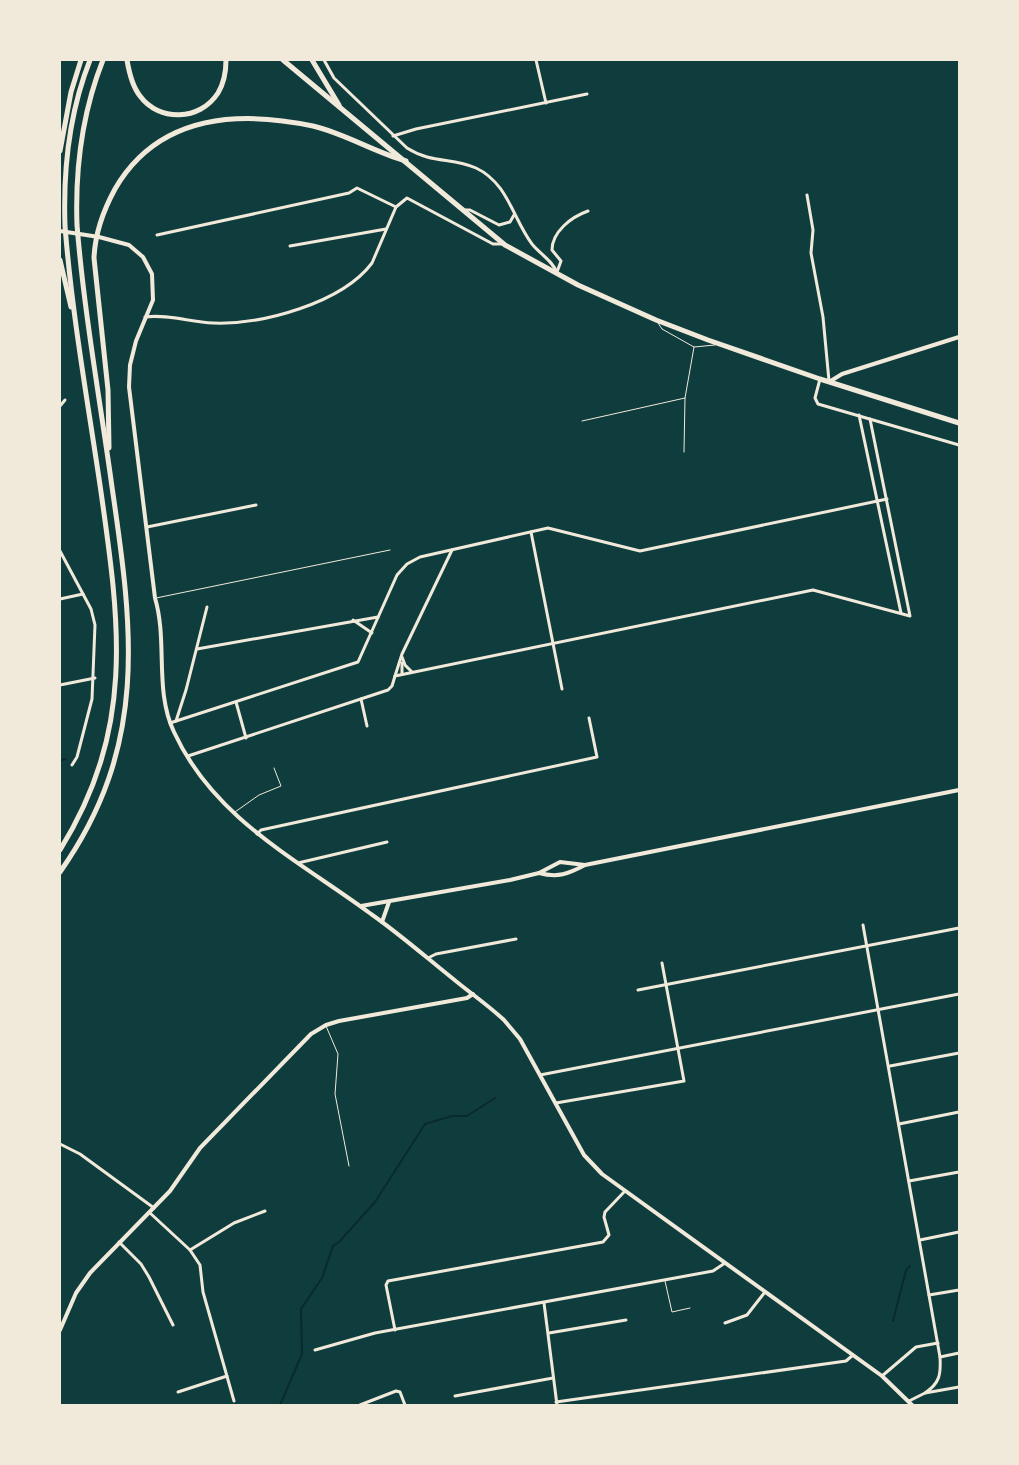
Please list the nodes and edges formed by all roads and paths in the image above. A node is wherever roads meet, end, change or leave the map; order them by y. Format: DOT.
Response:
graph roads {
  1 [pos="81,60"];
  2 [pos="90,60"];
  3 [pos="103,60"];
  4 [pos="127,60"];
  5 [pos="226,60"];
  6 [pos="282,60"];
  7 [pos="312,60"];
  8 [pos="324,60"];
  9 [pos="536,60"];
  10 [pos="588,94"];
  11 [pos="546,103"];
  12 [pos="339,105"];
  13 [pos="393,136"];
  14 [pos="60,151"];
  15 [pos="406,161"];
  16 [pos="807,195"];
  17 [pos="396,207"];
  18 [pos="462,210"];
  19 [pos="588,211"];
  20 [pos="514,215"];
  21 [pos="387,229"];
  22 [pos="60,231"];
  23 [pos="157,235"];
  24 [pos="505,244"];
  25 [pos="290,246"];
  26 [pos="60,260"];
  27 [pos="557,273"];
  28 [pos="145,318"];
  29 [pos="656,320"];
  30 [pos="79,337"];
  31 [pos="959,337"];
  32 [pos="722,344"];
  33 [pos="694,347"];
  34 [pos="820,379"];
  35 [pos="829,382"];
  36 [pos="685,398"];
  37 [pos="65,400"];
  38 [pos="60,406"];
  39 [pos="859,415"];
  40 [pos="870,418"];
  41 [pos="582,422"];
  42 [pos="959,423"];
  43 [pos="959,444"];
  44 [pos="684,452"];
  45 [pos="108,458"];
  46 [pos="886,499"];
  47 [pos="878,501"];
  48 [pos="256,505"];
  49 [pos="146,527"];
  50 [pos="531,532"];
  51 [pos="452,549"];
  52 [pos="390,550"];
  53 [pos="60,551"];
  54 [pos="83,594"];
  55 [pos="155,598"];
  56 [pos="60,599"];
  57 [pos="207,607"];
  58 [pos="901,613"];
  59 [pos="379,617"];
  60 [pos="353,620"];
  61 [pos="372,633"];
  62 [pos="553,643"];
  63 [pos="197,649"];
  64 [pos="402,654"];
  65 [pos="402,660"];
  66 [pos="413,672"];
  67 [pos="402,674"];
  68 [pos="395,676"];
  69 [pos="95,678"];
  70 [pos="60,685"];
  71 [pos="562,689"];
  72 [pos="361,699"];
  73 [pos="236,702"];
  74 [pos="589,718"];
  75 [pos="176,722"];
  76 [pos="170,723"];
  77 [pos="367,726"];
  78 [pos="246,738"];
  79 [pos="188,756"];
  80 [pos="72,765"];
  81 [pos="274,768"];
  82 [pos="959,790"];
  83 [pos="232,814"];
  84 [pos="256,834"];
  85 [pos="387,842"];
  86 [pos="60,850"];
  87 [pos="568,862"];
  88 [pos="298,863"];
  89 [pos="585,865"];
  90 [pos="549,867"];
  91 [pos="60,872"];
  92 [pos="539,874"];
  93 [pos="569,874"];
  94 [pos="552,876"];
  95 [pos="389,902"];
  96 [pos="361,906"];
  97 [pos="382,922"];
  98 [pos="863,925"];
  99 [pos="959,928"];
  100 [pos="516,939"];
  101 [pos="867,946"];
  102 [pos="428,958"];
  103 [pos="662,963"];
  104 [pos="666,985"];
  105 [pos="638,990"];
  106 [pos="473,994"];
  107 [pos="959,994"];
  108 [pos="879,1009"];
  109 [pos="326,1025"];
  110 [pos="678,1048"];
  111 [pos="959,1053"];
  112 [pos="890,1066"];
  113 [pos="540,1075"];
  114 [pos="556,1103"];
  115 [pos="959,1112"];
  116 [pos="899,1124"];
  117 [pos="60,1144"];
  118 [pos="349,1166"];
  119 [pos="959,1172"];
  120 [pos="909,1181"];
  121 [pos="625,1191"];
  122 [pos="154,1208"];
  123 [pos="150,1212"];
  124 [pos="265,1212"];
  125 [pos="959,1232"];
  126 [pos="920,1240"];
  127 [pos="119,1242"];
  128 [pos="190,1250"];
  129 [pos="725,1263"];
  130 [pos="665,1280"];
  131 [pos="959,1290"];
  132 [pos="765,1292"];
  133 [pos="930,1295"];
  134 [pos="544,1303"];
  135 [pos="690,1308"];
  136 [pos="626,1320"];
  137 [pos="725,1324"];
  138 [pos="173,1325"];
  139 [pos="60,1330"];
  140 [pos="395,1330"];
  141 [pos="549,1333"];
  142 [pos="938,1343"];
  143 [pos="315,1350"];
  144 [pos="959,1353"];
  145 [pos="853,1355"];
  146 [pos="940,1357"];
  147 [pos="227,1376"];
  148 [pos="882,1376"];
  149 [pos="554,1378"];
  150 [pos="959,1387"];
  151 [pos="178,1392"];
  152 [pos="925,1393"];
  153 [pos="455,1396"];
  154 [pos="234,1401"];
  155 [pos="909,1401"];
  156 [pos="557,1404"];
  157 [pos="360,1405"];
  158 [pos="405,1405"];
  159 [pos="912,1405"];
  1 -- 14 [label="highway"];
  2 -- 30 [label="highway"];
  3 -- 45 [label="highway"];
  4 -- 5 [label="highway"];
  6 -- 12 [label="highway"];
  7 -- 12 [label="highway"];
  8 -- 13 [label="street"];
  9 -- 11 [label="street"];
  10 -- 11 [label="street"];
  11 -- 13 [label="street"];
  12 -- 15 [label="highway"];
  13 -- 20 [label="street"];
  15 -- 18 [label="highway"];
  15 -- 45 [label="highway"];
  16 -- 35 [label="street"];
  17 -- 21 [label="street"];
  17 -- 23 [label="street"];
  17 -- 24 [label="street"];
  18 -- 20 [label="street"];
  18 -- 24 [label="highway"];
  19 -- 27 [label="street"];
  20 -- 27 [label="street"];
  21 -- 25 [label="street"];
  21 -- 28 [label="street"];
  22 -- 28 [label="main road"];
  24 -- 27 [label="highway"];
  26 -- 30 [label="highway"];
  27 -- 29 [label="highway"];
  28 -- 49 [label="main road"];
  29 -- 32 [label="highway"];
  29 -- 33 [label="lane"];
  30 -- 86 [label="highway"];
  31 -- 35 [label="main road"];
  32 -- 33 [label="lane"];
  32 -- 34 [label="highway"];
  33 -- 36 [label="lane"];
  34 -- 35 [label="highway"];
  34 -- 39 [label="street"];
  35 -- 42 [label="highway"];
  36 -- 41 [label="lane"];
  36 -- 44 [label="lane"];
  37 -- 38 [label="street"];
  39 -- 40 [label="street"];
  39 -- 47 [label="street"];
  40 -- 43 [label="street"];
  40 -- 46 [label="street"];
  45 -- 91 [label="highway"];
  46 -- 47 [label="street"];
  46 -- 58 [label="street"];
  47 -- 50 [label="street"];
  47 -- 58 [label="street"];
  48 -- 49 [label="street"];
  49 -- 55 [label="main road"];
  50 -- 51 [label="street"];
  50 -- 62 [label="street"];
  51 -- 59 [label="street"];
  51 -- 64 [label="street"];
  52 -- 55 [label="lane"];
  53 -- 54 [label="street"];
  54 -- 56 [label="street"];
  54 -- 69 [label="street"];
  55 -- 76 [label="main road"];
  57 -- 63 [label="street"];
  58 -- 62 [label="street"];
  59 -- 60 [label="street"];
  59 -- 61 [label="street"];
  60 -- 61 [label="street"];
  60 -- 63 [label="street"];
  61 -- 73 [label="street"];
  62 -- 66 [label="street"];
  62 -- 71 [label="street"];
  63 -- 75 [label="street"];
  64 -- 65 [label="street"];
  64 -- 68 [label="street"];
  65 -- 66 [label="street"];
  65 -- 67 [label="street"];
  66 -- 67 [label="street"];
  67 -- 68 [label="street"];
  68 -- 72 [label="street"];
  69 -- 70 [label="street"];
  69 -- 80 [label="street"];
  72 -- 77 [label="street"];
  72 -- 78 [label="street"];
  73 -- 75 [label="street"];
  73 -- 78 [label="street"];
  74 -- 84 [label="street"];
  75 -- 76 [label="street"];
  76 -- 79 [label="main road"];
  78 -- 79 [label="street"];
  79 -- 83 [label="main road"];
  81 -- 83 [label="lane"];
  82 -- 89 [label="main road"];
  83 -- 84 [label="main road"];
  84 -- 88 [label="main road"];
  85 -- 88 [label="street"];
  87 -- 89 [label="main road"];
  87 -- 90 [label="main road"];
  87 -- 93 [label="main road"];
  88 -- 96 [label="main road"];
  89 -- 93 [label="main road"];
  90 -- 92 [label="main road"];
  90 -- 94 [label="main road"];
  92 -- 94 [label="main road"];
  92 -- 95 [label="main road"];
  93 -- 94 [label="main road"];
  95 -- 96 [label="main road"];
  95 -- 97 [label="main road"];
  96 -- 97 [label="main road"];
  97 -- 102 [label="main road"];
  98 -- 101 [label="street"];
  99 -- 101 [label="street"];
  100 -- 102 [label="street"];
  101 -- 104 [label="street"];
  101 -- 108 [label="street"];
  102 -- 106 [label="main road"];
  103 -- 104 [label="street"];
  104 -- 105 [label="street"];
  104 -- 110 [label="street"];
  106 -- 109 [label="main road"];
  106 -- 113 [label="main road"];
  107 -- 108 [label="street"];
  108 -- 110 [label="street"];
  108 -- 112 [label="street"];
  109 -- 118 [label="lane"];
  109 -- 122 [label="main road"];
  110 -- 113 [label="street"];
  110 -- 114 [label="street"];
  111 -- 112 [label="street"];
  112 -- 116 [label="street"];
  113 -- 114 [label="main road"];
  114 -- 121 [label="main road"];
  115 -- 116 [label="street"];
  116 -- 120 [label="street"];
  117 -- 122 [label="street"];
  119 -- 120 [label="street"];
  120 -- 126 [label="street"];
  121 -- 129 [label="main road"];
  121 -- 140 [label="street"];
  122 -- 123 [label="main road"];
  123 -- 127 [label="main road"];
  123 -- 128 [label="street"];
  124 -- 128 [label="street"];
  125 -- 126 [label="street"];
  126 -- 133 [label="street"];
  127 -- 138 [label="street"];
  127 -- 139 [label="main road"];
  128 -- 147 [label="street"];
  129 -- 130 [label="street"];
  129 -- 132 [label="main road"];
  130 -- 134 [label="street"];
  130 -- 135 [label="lane"];
  131 -- 133 [label="street"];
  132 -- 137 [label="street"];
  132 -- 145 [label="main road"];
  133 -- 142 [label="street"];
  134 -- 140 [label="street"];
  134 -- 141 [label="street"];
  136 -- 141 [label="street"];
  140 -- 143 [label="street"];
  141 -- 149 [label="street"];
  142 -- 146 [label="street"];
  142 -- 148 [label="street"];
  144 -- 146 [label="street"];
  145 -- 148 [label="main road"];
  145 -- 156 [label="street"];
  146 -- 152 [label="street"];
  147 -- 151 [label="street"];
  147 -- 154 [label="street"];
  148 -- 155 [label="main road"];
  149 -- 153 [label="street"];
  149 -- 156 [label="street"];
  150 -- 152 [label="street"];
  152 -- 155 [label="street"];
  155 -- 159 [label="main road"];
  157 -- 158 [label="street"];
}
